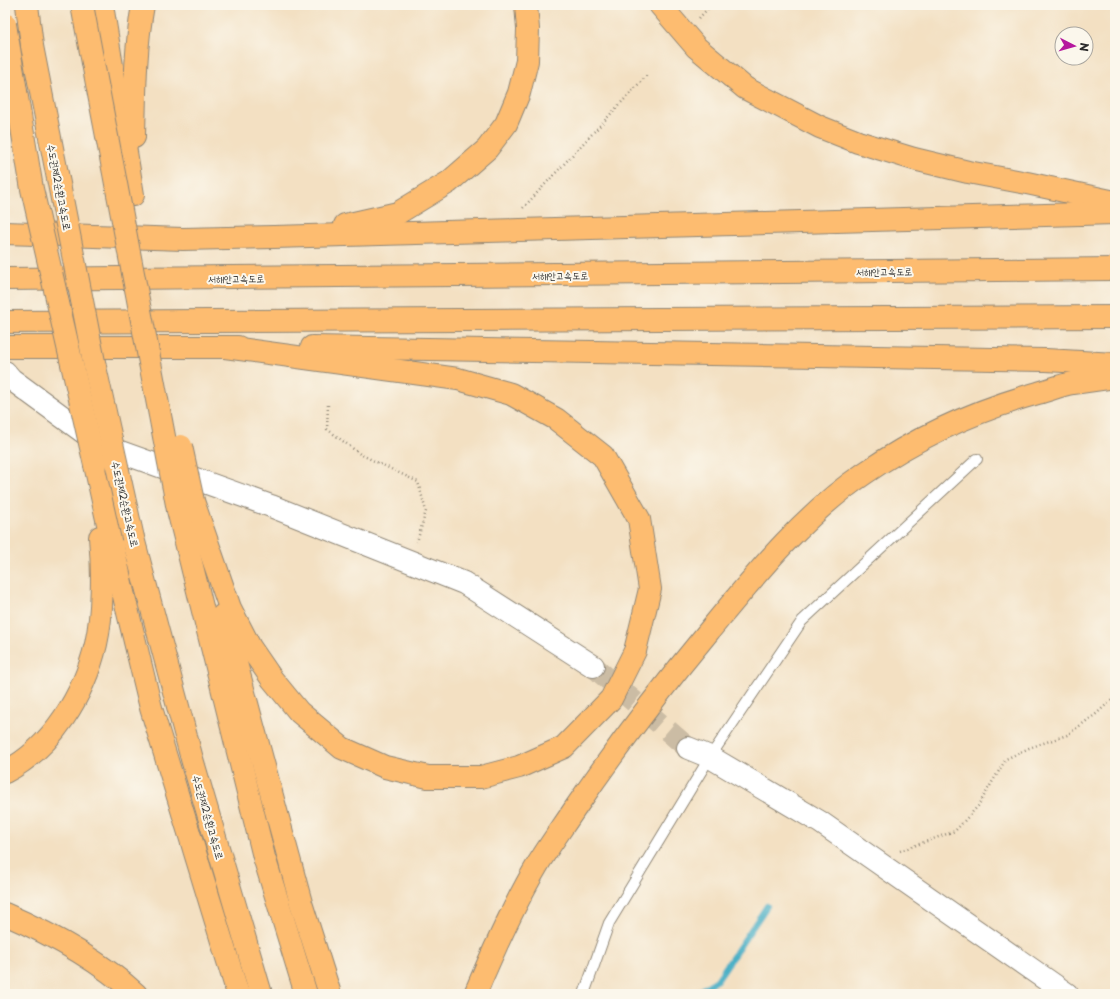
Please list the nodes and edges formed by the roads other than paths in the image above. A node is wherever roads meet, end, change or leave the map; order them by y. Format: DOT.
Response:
graph roads {
  1 [pos="27,5"];
  2 [pos="82,5"];
  3 [pos="102,5"];
  4 [pos="526,5"];
  5 [pos="660,5"];
  6 [pos="141,15"];
  7 [pos="5,24"];
  8 [pos="133,195"];
  9 [pos="1115,202"];
  10 [pos="1115,213"];
  11 [pos="5,233"];
  12 [pos="183,239"];
  13 [pos="1115,269"];
  14 [pos="5,279"];
  15 [pos="1115,317"];
  16 [pos="6,322"];
  17 [pos="224,347"];
  18 [pos="10,358"];
  19 [pos="1115,364"];
  20 [pos="1115,377"];
  21 [pos="977,459"];
  22 [pos="95,465"];
  23 [pos="185,506"];
  24 [pos="593,666"];
  25 [pos="688,748"];
  26 [pos="710,757"];
  27 [pos="5,772"];
  28 [pos="5,914"];
  29 [pos="136,994"];
  30 [pos="238,994"];
  31 [pos="261,994"];
  32 [pos="306,994"];
  33 [pos="330,994"];
  34 [pos="475,994"];
  35 [pos="584,994"];
  36 [pos="1067,994"];
  1 -- 31 [label="highway, 수도권제2순환고속도로, bridge"];
  2 -- 23 [label="highway, bridge"];
  3 -- 8 [label="highway"];
  4 -- 12 [label="highway"];
  5 -- 9 [label="highway"];
  6 -- 8 [label="highway"];
  7 -- 22 [label="highway, bridge"];
  8 -- 23 [label="highway, bridge"];
  10 -- 12 [label="highway"];
  11 -- 12 [label="highway"];
  13 -- 14 [label="highway, 서해안고속도로"];
  15 -- 16 [label="highway"];
  17 -- 18 [label="highway"];
  17 -- 19 [label="highway"];
  17 -- 23 [label="highway"];
  18 -- 24 [label="street"];
  20 -- 34 [label="highway"];
  21 -- 26 [label="lane"];
  22 -- 27 [label="highway"];
  22 -- 30 [label="highway"];
  23 -- 32 [label="highway"];
  23 -- 33 [label="highway"];
  25 -- 26 [label="street"];
  26 -- 35 [label="lane"];
  26 -- 36 [label="street"];
  28 -- 29 [label="highway"];
}
